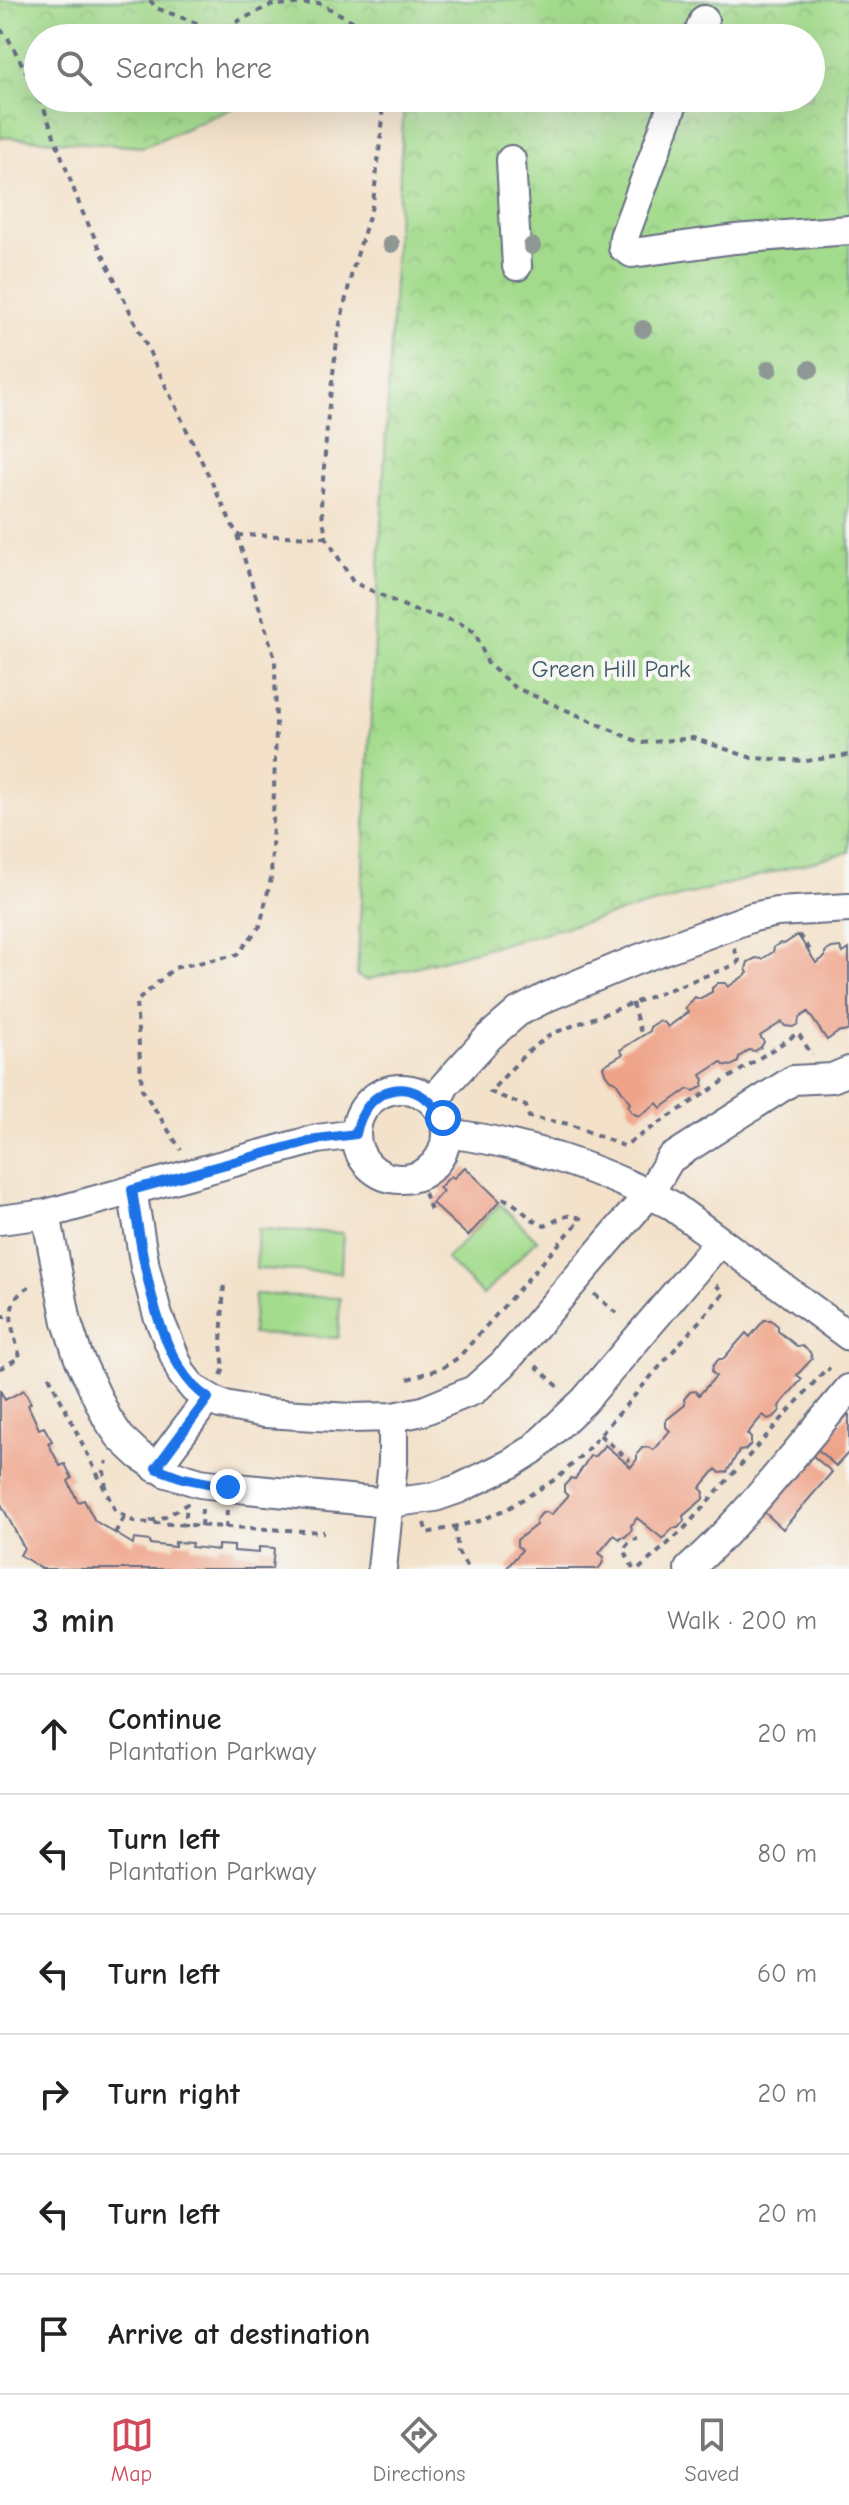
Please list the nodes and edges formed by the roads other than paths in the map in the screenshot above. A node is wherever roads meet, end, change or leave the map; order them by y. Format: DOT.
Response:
graph roads {
  1 [pos="670,112"];
  2 [pos="511,160"];
  3 [pos="849,230"];
  4 [pos="517,266"];
  5 [pos="849,908"];
  6 [pos="849,1071"];
  7 [pos="435,1105"];
  8 [pos="446,1133"];
  9 [pos="356,1134"];
  10 [pos="132,1190"];
  11 [pos="649,1194"];
  12 [pos="46,1214"];
  13 [pos="0,1220"];
  14 [pos="720,1241"];
  15 [pos="849,1336"];
  16 [pos="842,1381"];
  17 [pos="208,1398"];
  18 [pos="393,1417"];
  19 [pos="156,1468"];
  20 [pos="389,1503"];
  21 [pos="382,1569"];
  22 [pos="689,1569"];
  1 -- 3 [label="street"];
  2 -- 4 [label="street"];
  5 -- 7 [label="street"];
  6 -- 11 [label="street"];
  7 -- 8 [label="street"];
  7 -- 9 [label="street"];
  8 -- 9 [label="street"];
  8 -- 11 [label="street"];
  9 -- 10 [label="street"];
  10 -- 12 [label="street"];
  10 -- 17 [label="street"];
  11 -- 14 [label="street"];
  11 -- 18 [label="street"];
  12 -- 13 [label="street"];
  12 -- 19 [label="street"];
  14 -- 15 [label="street"];
  14 -- 20 [label="street"];
  16 -- 22 [label="street"];
  17 -- 18 [label="street"];
  17 -- 19 [label="street"];
  18 -- 20 [label="street"];
  19 -- 20 [label="street"];
  20 -- 21 [label="street"];
}
